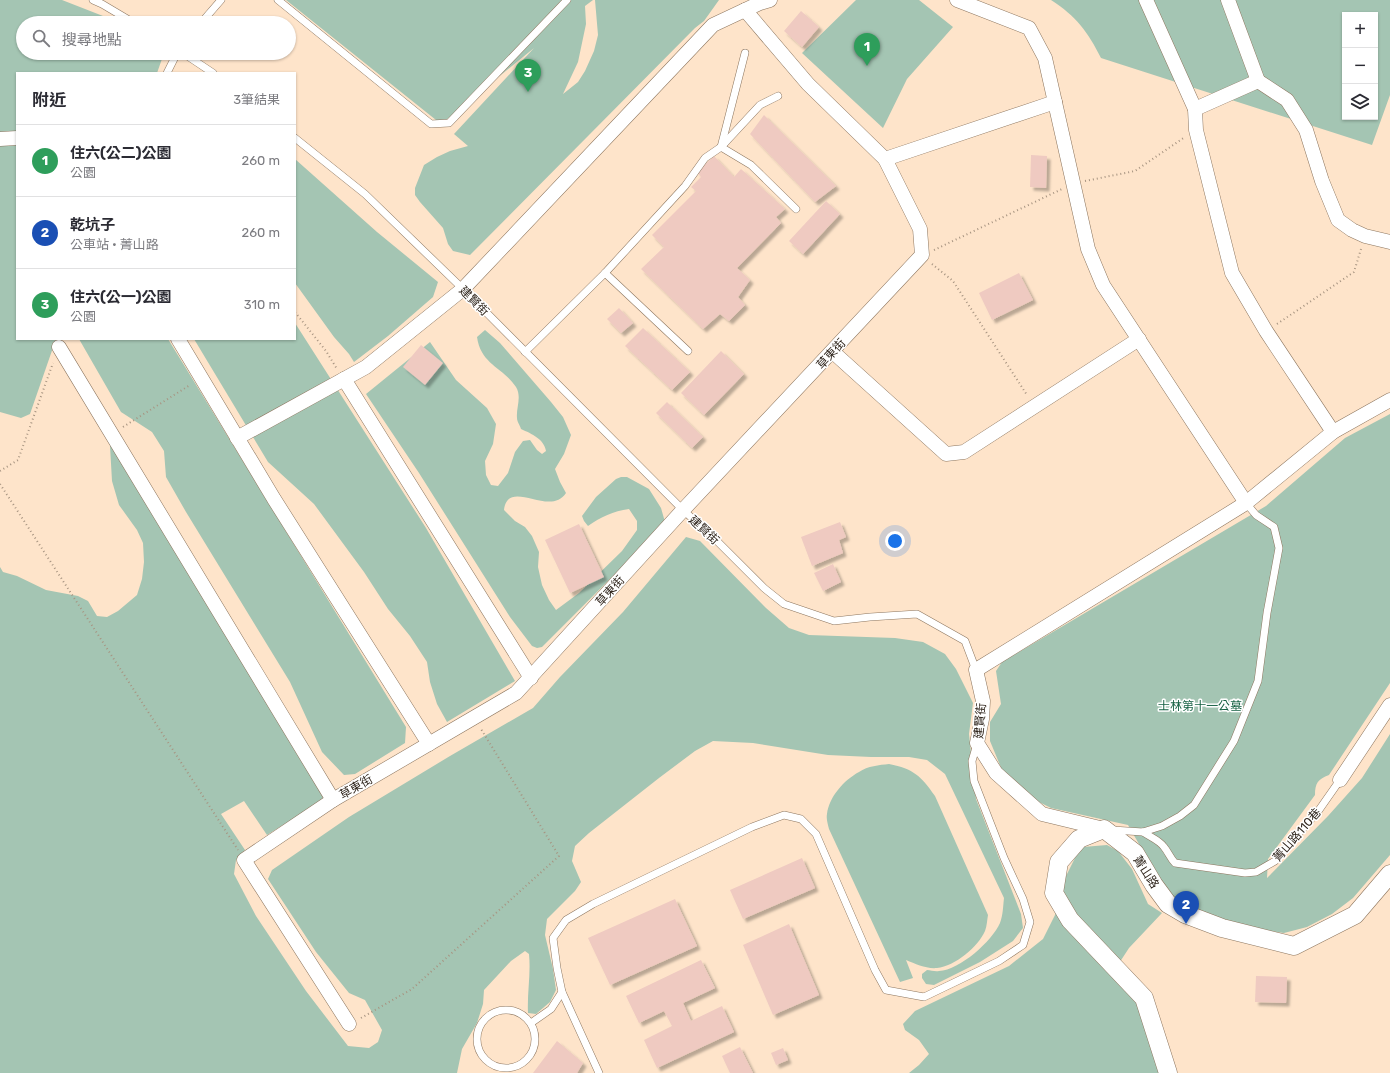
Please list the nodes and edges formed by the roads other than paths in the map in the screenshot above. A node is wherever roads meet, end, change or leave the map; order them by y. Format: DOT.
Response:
graph roads {
  1 [pos="93,0"];
  2 [pos="221,0"];
  3 [pos="278,0"];
  4 [pos="567,0"];
  5 [pos="770,0"];
  6 [pos="957,0"];
  7 [pos="1146,0"];
  8 [pos="1228,0"];
  9 [pos="745,10"];
  10 [pos="122,16"];
  11 [pos="207,16"];
  12 [pos="745,53"];
  13 [pos="174,60"];
  14 [pos="194,60"];
  15 [pos="168,72"];
  16 [pos="212,72"];
  17 [pos="1258,81"];
  18 [pos="778,96"];
  19 [pos="1055,102"];
  20 [pos="1195,109"];
  21 [pos="0,138"];
  22 [pos="16,138"];
  23 [pos="296,139"];
  24 [pos="721,147"];
  25 [pos="885,160"];
  26 [pos="796,209"];
  27 [pos="1390,242"];
  28 [pos="605,273"];
  29 [pos="462,289"];
  30 [pos="1139,339"];
  31 [pos="179,340"];
  32 [pos="59,347"];
  33 [pos="688,351"];
  34 [pos="525,352"];
  35 [pos="833,352"];
  36 [pos="344,379"];
  37 [pos="1390,400"];
  38 [pos="1333,432"];
  39 [pos="238,438"];
  40 [pos="1246,503"];
  41 [pos="683,510"];
  42 [pos="976,670"];
  43 [pos="531,678"];
  44 [pos="1390,705"];
  45 [pos="977,743"];
  46 [pos="429,744"];
  47 [pos="1340,780"];
  48 [pos="333,800"];
  49 [pos="1104,829"];
  50 [pos="1143,832"];
  51 [pos="1390,874"];
  52 [pos="562,992"];
  53 [pos="531,1023"];
  54 [pos="349,1024"];
  55 [pos="599,1073"];
  56 [pos="1168,1073"];
  1 -- 10 [label="lane"];
  2 -- 11 [label="lane"];
  3 -- 4 [label="lane"];
  5 -- 9 [label="street"];
  6 -- 19 [label="street"];
  7 -- 20 [label="street"];
  8 -- 17 [label="street"];
  9 -- 25 [label="street"];
  9 -- 29 [label="street"];
  12 -- 24 [label="lane"];
  13 -- 15 [label="lane"];
  14 -- 16 [label="lane"];
  17 -- 20 [label="street"];
  17 -- 27 [label="street"];
  18 -- 24 [label="lane"];
  19 -- 25 [label="street"];
  19 -- 30 [label="street"];
  20 -- 38 [label="street"];
  21 -- 22 [label="street"];
  23 -- 29 [label="lane, 建賢街"];
  24 -- 26 [label="lane"];
  24 -- 28 [label="lane"];
  25 -- 35 [label="street, 草東街"];
  28 -- 33 [label="lane"];
  28 -- 34 [label="lane"];
  29 -- 34 [label="lane, 建賢街"];
  29 -- 36 [label="street"];
  30 -- 35 [label="street"];
  30 -- 40 [label="street"];
  31 -- 39 [label="street"];
  32 -- 48 [label="street"];
  34 -- 41 [label="lane, 建賢街"];
  35 -- 41 [label="street, 草東街"];
  36 -- 39 [label="street"];
  36 -- 43 [label="street"];
  37 -- 38 [label="street"];
  38 -- 40 [label="street"];
  39 -- 46 [label="street"];
  40 -- 42 [label="street"];
  40 -- 50 [label="lane"];
  41 -- 42 [label="lane, 建賢街"];
  41 -- 43 [label="street, 草東街"];
  42 -- 45 [label="street, 建賢街"];
  43 -- 46 [label="street, 草東街"];
  44 -- 47 [label="street, 菁山路110巷"];
  45 -- 49 [label="street, 建賢街"];
  45 -- 52 [label="lane"];
  46 -- 48 [label="street, 草東街"];
  47 -- 50 [label="lane, 菁山路110巷"];
  48 -- 54 [label="street, 草東街"];
  49 -- 50 [label="lane"];
  49 -- 51 [label="street, 菁山路"];
  49 -- 56 [label="street"];
  52 -- 53 [label="lane"];
  52 -- 55 [label="lane"];
  53 -- 53 [label="lane"];
}
